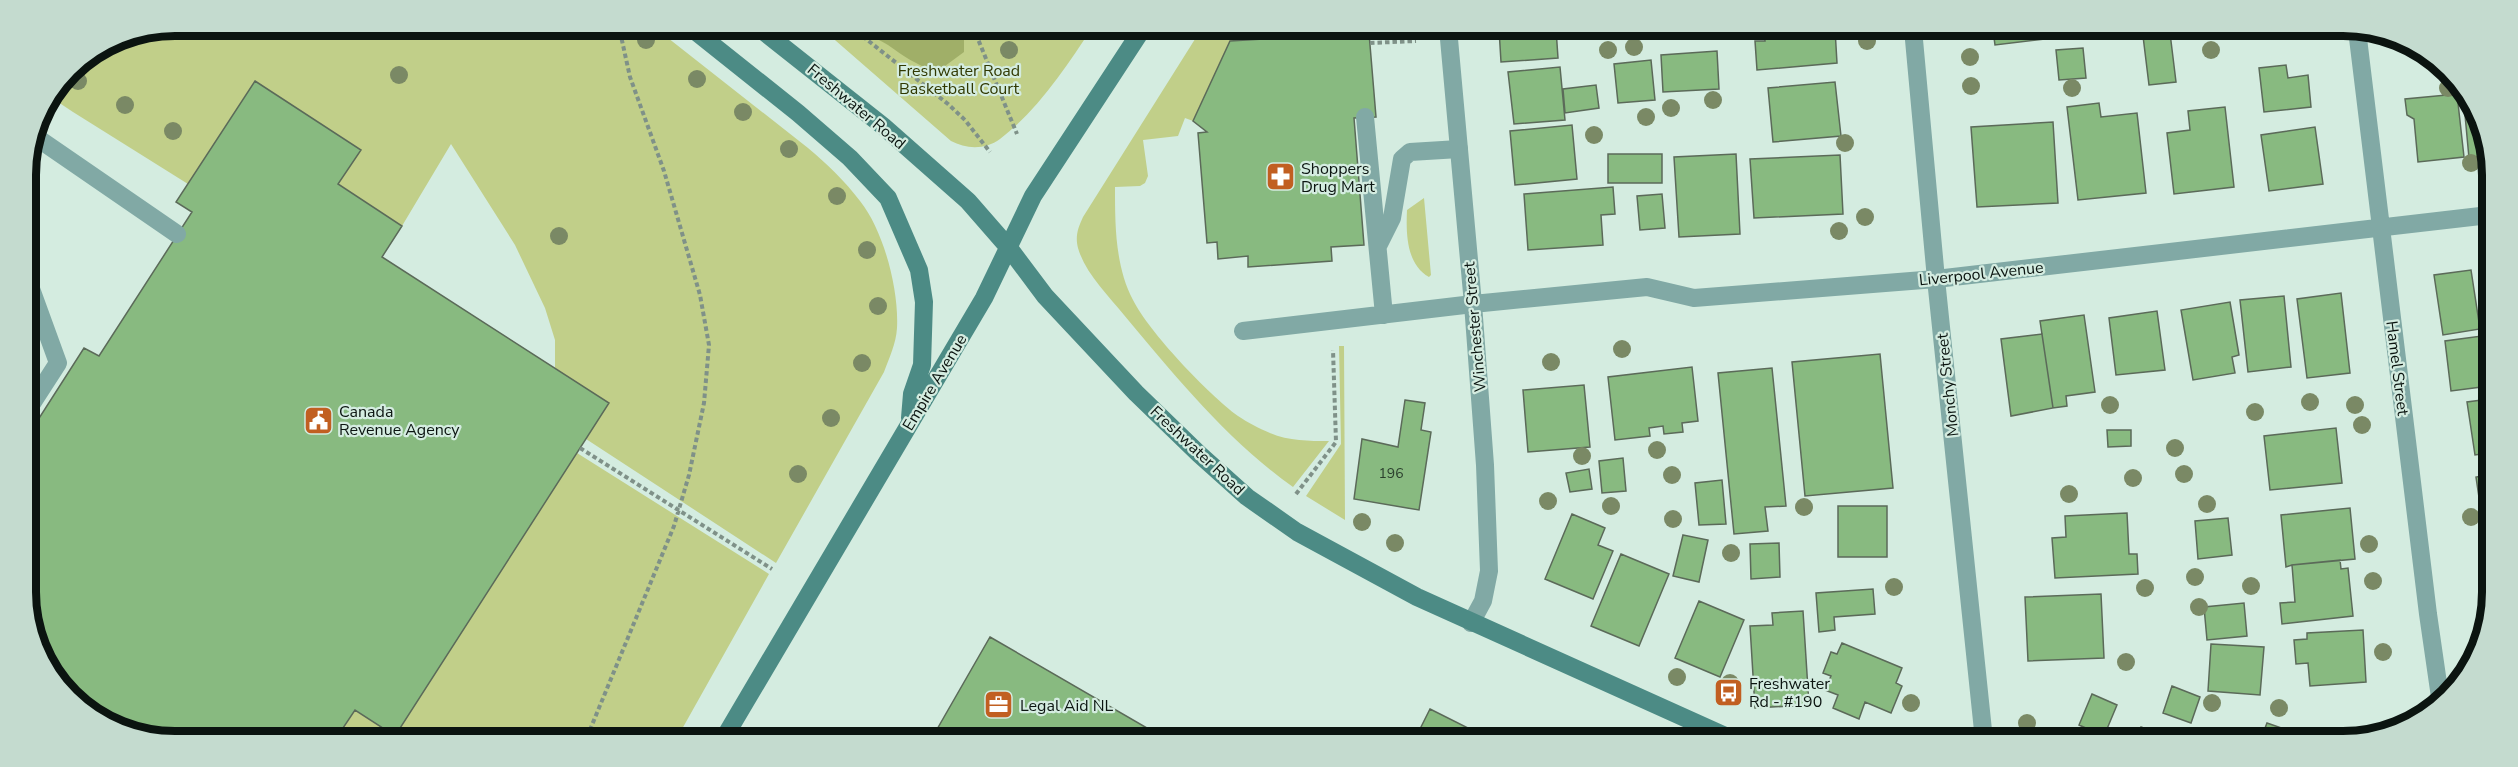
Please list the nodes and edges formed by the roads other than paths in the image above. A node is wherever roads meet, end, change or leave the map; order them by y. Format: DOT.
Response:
graph roads {
  1 [pos="701,36"];
  2 [pos="769,36"];
  3 [pos="1138,36"];
  4 [pos="1449,36"];
  5 [pos="1914,36"];
  6 [pos="2358,37"];
  7 [pos="1365,117"];
  8 [pos="41,140"];
  9 [pos="1459,149"];
  10 [pos="2482,216"];
  11 [pos="2380,227"];
  12 [pos="177,234"];
  13 [pos="1009,248"];
  14 [pos="1378,248"];
  15 [pos="1936,279"];
  16 [pos="36,302"];
  17 [pos="1473,304"];
  18 [pos="1384,315"];
  19 [pos="1243,331"];
  20 [pos="36,397"];
  21 [pos="910,423"];
  22 [pos="1471,623"];
  23 [pos="2440,692"];
  24 [pos="728,731"];
  25 [pos="1714,731"];
  26 [pos="1982,731"];
  1 -- 21 [label="main road"];
  2 -- 13 [label="main road, Freshwater Road"];
  3 -- 13 [label="main road, Empire Avenue"];
  4 -- 9 [label="street, Winchester Street"];
  5 -- 15 [label="street, Monchy Street"];
  6 -- 11 [label="street, Hamel Street"];
  7 -- 14 [label="street"];
  8 -- 12 [label="street"];
  9 -- 14 [label="street"];
  9 -- 17 [label="street, Winchester Street"];
  10 -- 11 [label="street, Liverpool Avenue"];
  11 -- 15 [label="street, Liverpool Avenue"];
  11 -- 23 [label="street, Hamel Street"];
  13 -- 21 [label="main road, Empire Avenue"];
  13 -- 22 [label="main road, Freshwater Road"];
  14 -- 18 [label="street"];
  15 -- 17 [label="street, Liverpool Avenue"];
  15 -- 26 [label="street, Monchy Street"];
  16 -- 20 [label="street"];
  17 -- 18 [label="street, Liverpool Avenue"];
  17 -- 22 [label="street, Winchester Street"];
  18 -- 19 [label="street, Liverpool Avenue"];
  21 -- 24 [label="main road, Empire Avenue"];
  22 -- 25 [label="main road, Freshwater Road"];
}
